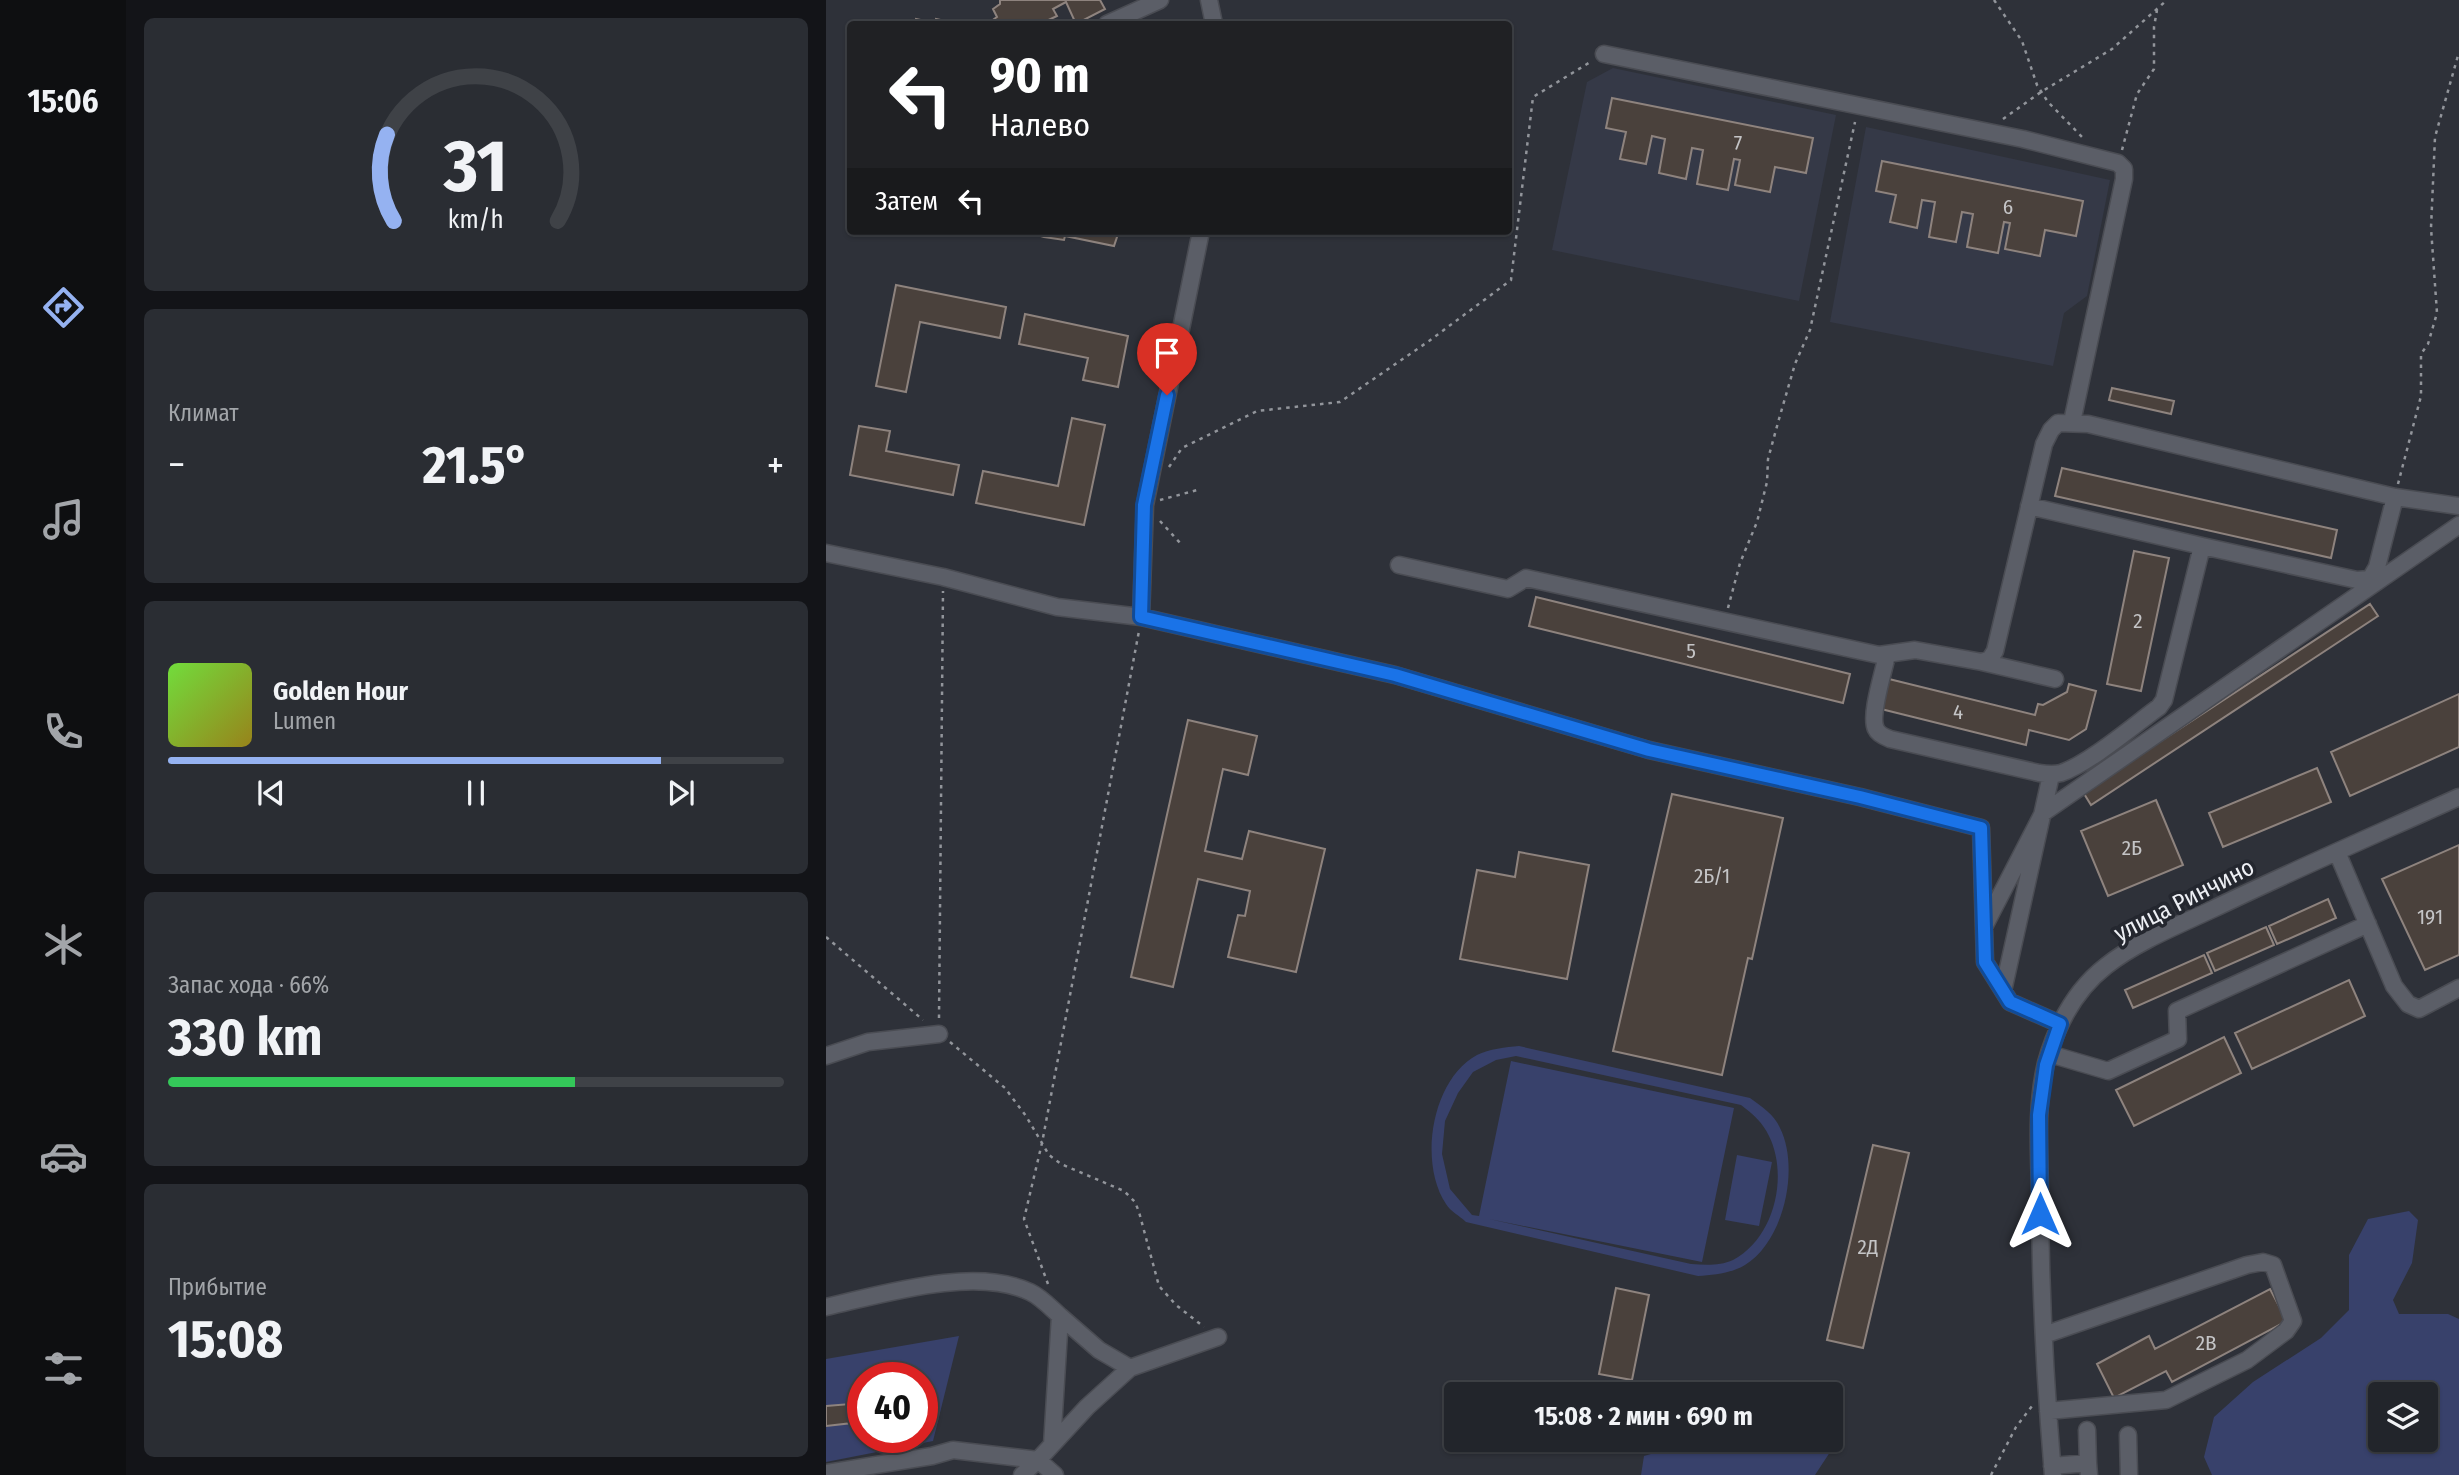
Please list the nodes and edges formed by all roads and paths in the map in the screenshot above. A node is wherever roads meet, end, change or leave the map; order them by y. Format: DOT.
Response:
graph roads {
  1 [pos="1160,0"];
  2 [pos="1209,0"];
  3 [pos="1994,0"];
  4 [pos="2167,0"];
  5 [pos="2157,9"];
  6 [pos="1114,21"];
  7 [pos="1213,21"];
  8 [pos="2459,52"];
  9 [pos="1604,54"];
  10 [pos="2041,92"];
  11 [pos="1858,106"];
  12 [pos="2001,121"];
  13 [pos="2101,159"];
  14 [pos="2118,163"];
  15 [pos="1200,235"];
  16 [pos="2072,422"];
  17 [pos="1167,471"];
  18 [pos="1200,489"];
  19 [pos="2395,497"];
  20 [pos="1144,505"];
  21 [pos="2029,506"];
  22 [pos="2459,506"];
  23 [pos="2459,525"];
  24 [pos="1181,544"];
  25 [pos="2202,546"];
  26 [pos="826,553"];
  27 [pos="1399,565"];
  28 [pos="943,577"];
  29 [pos="1141,617"];
  30 [pos="1725,622"];
  31 [pos="1887,655"];
  32 [pos="1982,662"];
  33 [pos="2055,679"];
  34 [pos="2051,775"];
  35 [pos="2459,797"];
  36 [pos="2043,813"];
  37 [pos="2337,852"];
  38 [pos="2368,924"];
  39 [pos="1983,929"];
  40 [pos="826,937"];
  41 [pos="2459,988"];
  42 [pos="2003,992"];
  43 [pos="2060,1024"];
  44 [pos="939,1034"];
  45 [pos="2050,1054"];
  46 [pos="826,1056"];
  47 [pos="1042,1143"];
  48 [pos="1051,1291"];
  49 [pos="826,1307"];
  50 [pos="1060,1315"];
  51 [pos="2044,1335"];
  52 [pos="1218,1337"];
  53 [pos="1130,1368"];
  54 [pos="2046,1388"];
  55 [pos="2048,1411"];
  56 [pos="2087,1430"];
  57 [pos="2127,1435"];
  58 [pos="1052,1445"];
  59 [pos="1038,1460"];
  60 [pos="2089,1469"];
  61 [pos="2052,1470"];
  62 [pos="826,1473"];
  63 [pos="1022,1475"];
  64 [pos="1055,1475"];
  65 [pos="1991,1475"];
  66 [pos="2129,1475"];
  1 -- 6 [label="street"];
  2 -- 7 [label="street"];
  3 -- 10 [label="path"];
  4 -- 5 [label="path"];
  5 -- 10 [label="path"];
  5 -- 14 [label="path"];
  8 -- 19 [label="path"];
  9 -- 11 [label="street"];
  9 -- 17 [label="path"];
  10 -- 12 [label="path"];
  10 -- 13 [label="path"];
  11 -- 13 [label="street"];
  11 -- 30 [label="path"];
  13 -- 14 [label="street"];
  14 -- 16 [label="street"];
  15 -- 20 [label="street"];
  16 -- 19 [label="street"];
  16 -- 21 [label="street"];
  18 -- 20 [label="path"];
  19 -- 22 [label="street"];
  19 -- 25 [label="street"];
  20 -- 24 [label="path"];
  20 -- 29 [label="street"];
  21 -- 25 [label="street"];
  21 -- 32 [label="street"];
  23 -- 36 [label="street"];
  25 -- 34 [label="street"];
  26 -- 28 [label="street"];
  27 -- 30 [label="street"];
  28 -- 29 [label="street"];
  28 -- 44 [label="path"];
  29 -- 39 [label="street"];
  29 -- 47 [label="path"];
  30 -- 31 [label="street"];
  31 -- 32 [label="street"];
  31 -- 34 [label="street"];
  32 -- 33 [label="street"];
  34 -- 36 [label="street"];
  35 -- 37 [label="street, улица Ринчино"];
  36 -- 39 [label="street"];
  36 -- 42 [label="street"];
  37 -- 38 [label="street"];
  37 -- 43 [label="street, улица Ринчино"];
  38 -- 41 [label="street"];
  38 -- 45 [label="street"];
  39 -- 42 [label="street"];
  40 -- 44 [label="path"];
  42 -- 43 [label="street"];
  43 -- 45 [label="street, улица Ринчино"];
  44 -- 46 [label="street"];
  44 -- 47 [label="path"];
  45 -- 51 [label="street, улица Ринчино"];
  47 -- 48 [label="path"];
  47 -- 52 [label="path"];
  49 -- 50 [label="street"];
  50 -- 53 [label="street"];
  50 -- 58 [label="street"];
  51 -- 54 [label="street, улица Ринчино"];
  51 -- 55 [label="street"];
  52 -- 53 [label="street"];
  53 -- 58 [label="street"];
  54 -- 55 [label="street, улица Ринчино"];
  54 -- 65 [label="path"];
  55 -- 61 [label="street, улица Ринчино"];
  56 -- 60 [label="street"];
  57 -- 66 [label="street"];
  58 -- 59 [label="street"];
  59 -- 62 [label="street"];
  59 -- 63 [label="street"];
  59 -- 64 [label="street"];
  60 -- 61 [label="street"];
}
